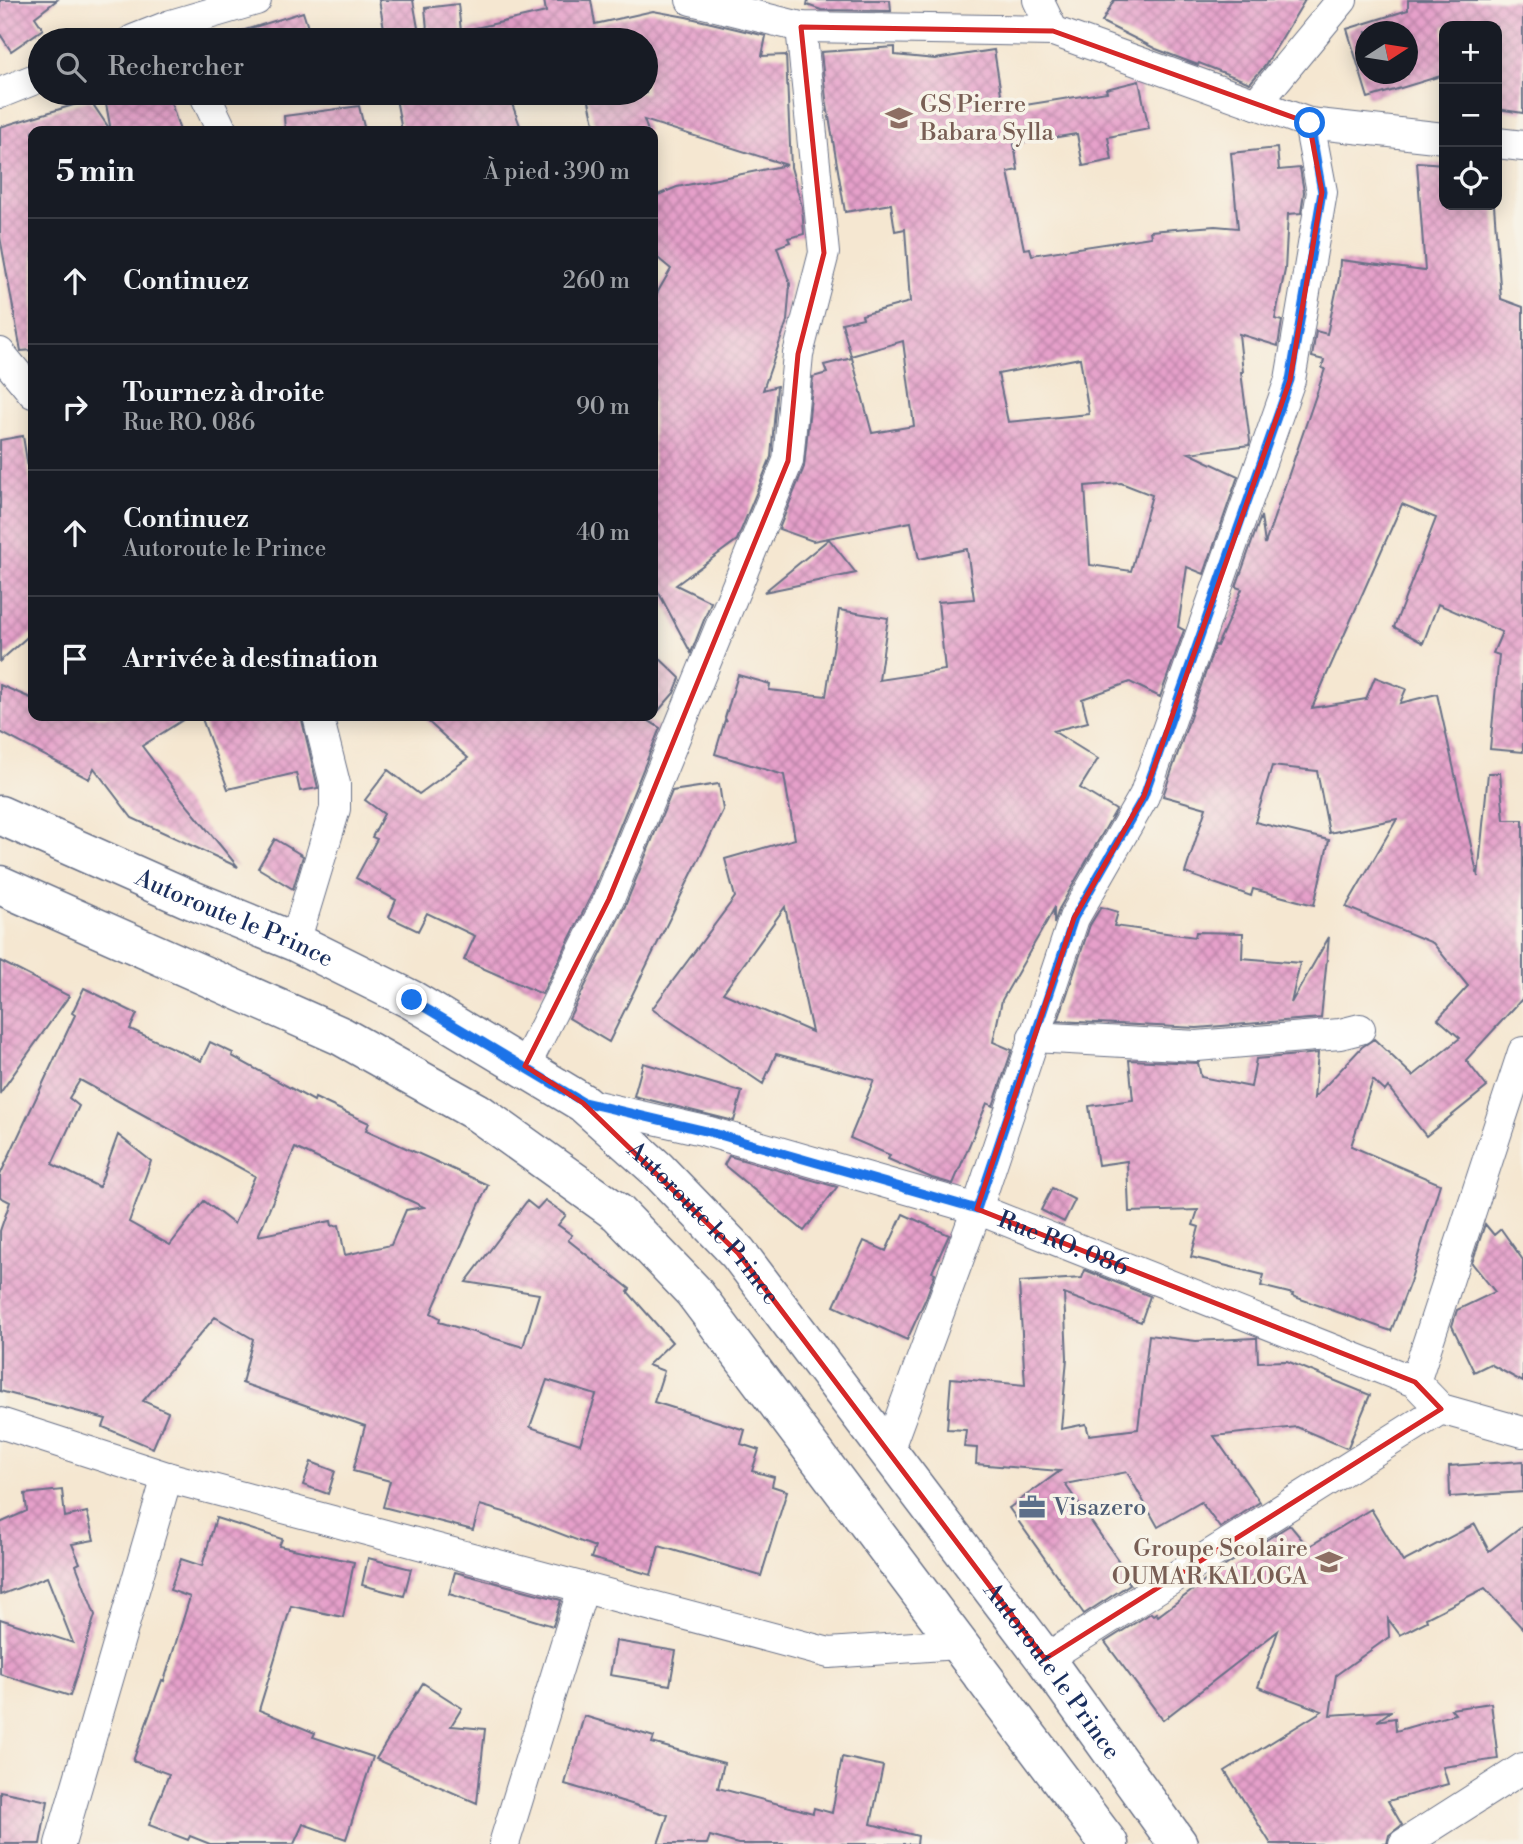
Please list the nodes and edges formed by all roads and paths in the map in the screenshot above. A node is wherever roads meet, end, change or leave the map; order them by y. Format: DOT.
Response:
graph roads {
  1 [pos="256,0"];
  2 [pos="691,0"];
  3 [pos="1038,0"];
  4 [pos="1342,0"];
  5 [pos="801,27"];
  6 [pos="187,28"];
  7 [pos="1053,32"];
  8 [pos="28,82"];
  9 [pos="0,93"];
  10 [pos="1256,104"];
  11 [pos="210,105"];
  12 [pos="1310,123"];
  13 [pos="220,126"];
  14 [pos="1439,137"];
  15 [pos="1502,144"];
  16 [pos="1523,146"];
  17 [pos="0,353"];
  18 [pos="28,387"];
  19 [pos="319,721"];
  20 [pos="0,815"];
  21 [pos="0,884"];
  22 [pos="295,942"];
  23 [pos="1360,1028"];
  24 [pos="1033,1037"];
  25 [pos="1523,1052"];
  26 [pos="525,1066"];
  27 [pos="583,1102"];
  28 [pos="977,1209"];
  29 [pos="1415,1382"];
  30 [pos="1441,1409"];
  31 [pos="0,1423"];
  32 [pos="1523,1432"];
  33 [pos="888,1451"];
  34 [pos="167,1477"];
  35 [pos="583,1588"];
  36 [pos="957,1644"];
  37 [pos="1045,1659"];
  38 [pos="1523,1768"];
  39 [pos="60,1844"];
  40 [pos="504,1844"];
  41 [pos="1109,1844"];
  42 [pos="1178,1844"];
  43 [pos="1405,1844"];
  1 -- 6 [label="street"];
  2 -- 5 [label="street"];
  3 -- 7 [label="street"];
  4 -- 10 [label="street"];
  5 -- 7 [label="street"];
  5 -- 26 [label="street"];
  7 -- 10 [label="street"];
  8 -- 9 [label="street"];
  10 -- 12 [label="street"];
  11 -- 13 [label="street"];
  12 -- 14 [label="street"];
  12 -- 24 [label="street"];
  15 -- 16 [label="street"];
  17 -- 18 [label="street"];
  19 -- 22 [label="street"];
  20 -- 22 [label="main road, Autoroute le Prince"];
  21 -- 36 [label="main road"];
  22 -- 26 [label="main road, Autoroute le Prince"];
  23 -- 24 [label="street"];
  24 -- 28 [label="street"];
  25 -- 29 [label="street"];
  26 -- 27 [label="main road, Autoroute le Prince"];
  27 -- 28 [label="street, Rue RO. 086"];
  27 -- 33 [label="main road, Autoroute le Prince"];
  28 -- 29 [label="street, Rue RO. 086"];
  28 -- 33 [label="street"];
  29 -- 30 [label="street, Rue RO. 086"];
  30 -- 32 [label="street"];
  30 -- 37 [label="street"];
  31 -- 34 [label="street"];
  33 -- 37 [label="main road, Autoroute le Prince"];
  34 -- 35 [label="street"];
  34 -- 39 [label="street"];
  35 -- 36 [label="street"];
  35 -- 40 [label="street"];
  36 -- 41 [label="main road"];
  37 -- 42 [label="main road, Autoroute le Prince"];
  38 -- 43 [label="street"];
}
